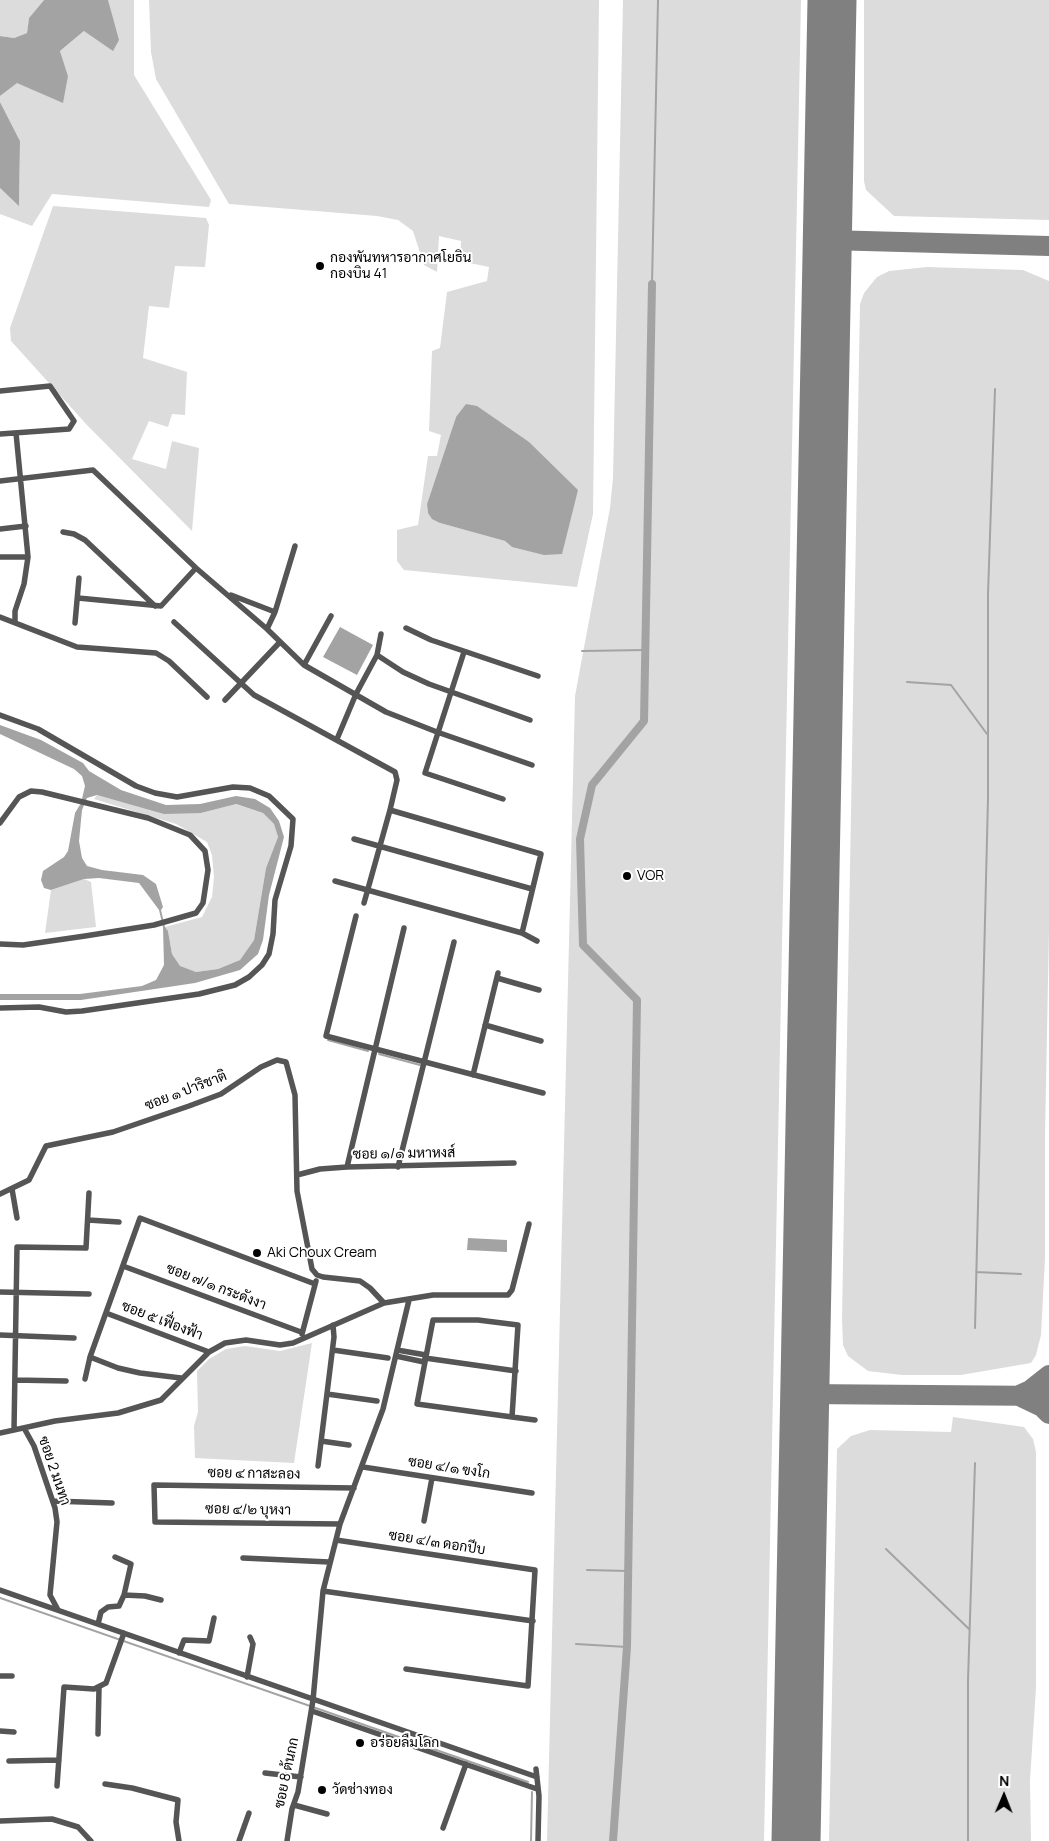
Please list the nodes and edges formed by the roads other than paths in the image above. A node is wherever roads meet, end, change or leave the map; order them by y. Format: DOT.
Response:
graph roads {
  1 [pos="0,390"];
  2 [pos="16,433"];
  3 [pos="0,434"];
  4 [pos="20,479"];
  5 [pos="0,481"];
  6 [pos="26,526"];
  7 [pos="0,529"];
  8 [pos="63,532"];
  9 [pos="295,546"];
  10 [pos="0,557"];
  11 [pos="28,557"];
  12 [pos="196,568"];
  13 [pos="79,578"];
  14 [pos="225,593"];
  15 [pos="78,598"];
  16 [pos="155,606"];
  17 [pos="275,612"];
  18 [pos="331,616"];
  19 [pos="0,617"];
  20 [pos="15,622"];
  21 [pos="174,622"];
  22 [pos="76,623"];
  23 [pos="406,628"];
  24 [pos="267,629"];
  25 [pos="381,634"];
  26 [pos="280,642"];
  27 [pos="464,652"];
  28 [pos="378,655"];
  29 [pos="304,665"];
  30 [pos="538,676"];
  31 [pos="241,683"];
  32 [pos="451,692"];
  33 [pos="356,694"];
  34 [pos="207,697"];
  35 [pos="225,700"];
  36 [pos="0,715"];
  37 [pos="530,720"];
  38 [pos="437,732"];
  39 [pos="337,739"];
  40 [pos="532,765"];
  41 [pos="503,799"];
  42 [pos="390,810"];
  43 [pos="0,823"];
  44 [pos="354,839"];
  45 [pos="379,846"];
  46 [pos="335,880"];
  47 [pos="532,889"];
  48 [pos="368,890"];
  49 [pos="364,903"];
  50 [pos="356,916"];
  51 [pos="404,928"];
  52 [pos="522,933"];
  53 [pos="537,941"];
  54 [pos="454,942"];
  55 [pos="0,944"];
  56 [pos="539,990"];
  57 [pos="0,1008"];
  58 [pos="485,1025"];
  59 [pos="541,1041"];
  60 [pos="375,1049"];
  61 [pos="424,1062"];
  62 [pos="473,1075"];
  63 [pos="543,1093"];
  64 [pos="514,1164"];
  65 [pos="347,1167"];
  66 [pos="398,1167"];
  67 [pos="297,1175"];
  68 [pos="12,1189"];
  69 [pos="89,1192"];
  70 [pos="0,1194"];
  71 [pos="17,1218"];
  72 [pos="88,1220"];
  73 [pos="119,1222"];
  74 [pos="529,1224"];
  75 [pos="123,1266"];
  76 [pos="317,1275"];
  77 [pos="315,1284"];
  78 [pos="0,1292"];
  79 [pos="16,1292"];
  80 [pos="89,1294"];
  81 [pos="409,1300"];
  82 [pos="384,1303"];
  83 [pos="106,1313"];
  84 [pos="333,1325"];
  85 [pos="0,1335"];
  86 [pos="16,1335"];
  87 [pos="302,1336"];
  88 [pos="74,1338"];
  89 [pos="333,1350"];
  90 [pos="397,1350"];
  91 [pos="209,1352"];
  92 [pos="396,1356"];
  93 [pos="90,1357"];
  94 [pos="388,1358"];
  95 [pos="425,1358"];
  96 [pos="516,1372"];
  97 [pos="181,1378"];
  98 [pos="85,1379"];
  99 [pos="15,1380"];
  100 [pos="66,1381"];
  101 [pos="327,1394"];
  102 [pos="376,1401"];
  103 [pos="512,1417"];
  104 [pos="535,1420"];
  105 [pos="24,1428"];
  106 [pos="14,1430"];
  107 [pos="0,1433"];
  108 [pos="321,1441"];
  109 [pos="349,1445"];
  110 [pos="318,1466"];
  111 [pos="363,1467"];
  112 [pos="432,1478"];
  113 [pos="354,1488"];
  114 [pos="532,1493"];
  115 [pos="52,1501"];
  116 [pos="112,1503"];
  117 [pos="424,1521"];
  118 [pos="155,1522"];
  119 [pos="340,1524"];
  120 [pos="336,1540"];
  121 [pos="115,1558"];
  122 [pos="243,1558"];
  123 [pos="329,1562"];
  124 [pos="0,1590"];
  125 [pos="323,1591"];
  126 [pos="124,1595"];
  127 [pos="161,1600"];
  128 [pos="58,1610"];
  129 [pos="214,1618"];
  130 [pos="533,1621"];
  131 [pos="98,1624"];
  132 [pos="250,1636"];
  133 [pos="122,1638"];
  134 [pos="179,1653"];
  135 [pos="406,1669"];
  136 [pos="0,1676"];
  137 [pos="12,1676"];
  138 [pos="247,1677"];
  139 [pos="99,1688"];
  140 [pos="314,1700"];
  141 [pos="312,1711"];
  142 [pos="380,1723"];
  143 [pos="0,1732"];
  144 [pos="14,1732"];
  145 [pos="98,1734"];
  146 [pos="377,1734"];
  147 [pos="59,1760"];
  148 [pos="9,1761"];
  149 [pos="466,1764"];
  150 [pos="536,1769"];
  151 [pos="265,1773"];
  152 [pos="301,1777"];
  153 [pos="537,1778"];
  154 [pos="106,1784"];
  155 [pos="58,1786"];
  156 [pos="537,1789"];
  157 [pos="294,1805"];
  158 [pos="249,1813"];
  159 [pos="327,1814"];
  160 [pos="0,1821"];
  161 [pos="443,1828"];
  162 [pos="91,1841"];
  163 [pos="179,1841"];
  164 [pos="239,1841"];
  165 [pos="287,1841"];
  166 [pos="538,1841"];
  1 -- 2 [label="street"];
  2 -- 3 [label="street"];
  2 -- 4 [label="street"];
  4 -- 5 [label="street"];
  4 -- 6 [label="street"];
  4 -- 12 [label="street"];
  6 -- 7 [label="street"];
  6 -- 11 [label="street"];
  8 -- 16 [label="street"];
  9 -- 17 [label="street"];
  10 -- 11 [label="street"];
  11 -- 20 [label="street"];
  12 -- 14 [label="street"];
  12 -- 16 [label="street"];
  13 -- 15 [label="street"];
  14 -- 17 [label="street"];
  14 -- 24 [label="street"];
  15 -- 16 [label="street"];
  15 -- 22 [label="street"];
  17 -- 24 [label="street"];
  18 -- 29 [label="street"];
  19 -- 20 [label="street"];
  20 -- 34 [label="street"];
  21 -- 31 [label="street"];
  23 -- 27 [label="street"];
  24 -- 26 [label="street"];
  25 -- 28 [label="street"];
  26 -- 29 [label="street"];
  26 -- 31 [label="street"];
  27 -- 30 [label="street"];
  27 -- 32 [label="street"];
  28 -- 32 [label="street"];
  28 -- 33 [label="street"];
  29 -- 33 [label="street"];
  31 -- 35 [label="street"];
  31 -- 39 [label="street"];
  32 -- 37 [label="street"];
  32 -- 38 [label="street"];
  33 -- 38 [label="street"];
  33 -- 39 [label="street"];
  36 -- 57 [label="street"];
  38 -- 40 [label="street"];
  38 -- 41 [label="street"];
  39 -- 42 [label="street"];
  42 -- 45 [label="street"];
  42 -- 47 [label="street"];
  43 -- 55 [label="street"];
  44 -- 45 [label="street"];
  45 -- 47 [label="street"];
  45 -- 48 [label="street"];
  46 -- 48 [label="street"];
  47 -- 52 [label="street"];
  48 -- 49 [label="street"];
  48 -- 52 [label="street"];
  50 -- 60 [label="street"];
  51 -- 60 [label="street"];
  52 -- 53 [label="street"];
  54 -- 61 [label="street"];
  56 -- 58 [label="street"];
  58 -- 59 [label="street"];
  58 -- 62 [label="street"];
  60 -- 61 [label="street"];
  60 -- 65 [label="street"];
  61 -- 62 [label="street"];
  61 -- 66 [label="street"];
  62 -- 63 [label="street"];
  64 -- 66 [label="street, ซอย ๑/๑ มหาหงส์"];
  65 -- 66 [label="street, ซอย ๑/๑ มหาหงส์"];
  65 -- 67 [label="street, ซอย ๑/๑ มหาหงส์"];
  67 -- 68 [label="street, ซอย ๑ ปาริชาติ"];
  67 -- 76 [label="street, ซอย ๑ ปาริชาติ"];
  68 -- 70 [label="street, ซอย ๑ ปาริชาติ"];
  68 -- 71 [label="street"];
  69 -- 72 [label="street"];
  72 -- 73 [label="street"];
  72 -- 79 [label="street"];
  74 -- 81 [label="street"];
  75 -- 77 [label="street"];
  75 -- 83 [label="street"];
  75 -- 87 [label="street, ซอย ๗/๑ กระดังงา"];
  76 -- 77 [label="street"];
  76 -- 82 [label="street"];
  77 -- 87 [label="street"];
  78 -- 79 [label="street"];
  79 -- 80 [label="street"];
  79 -- 86 [label="street"];
  81 -- 82 [label="street"];
  81 -- 90 [label="street, ซอย 8 ต้นกก"];
  82 -- 84 [label="street"];
  83 -- 91 [label="street, ซอย ๕ เฟื่องฟ้า"];
  83 -- 93 [label="street"];
  84 -- 87 [label="street"];
  84 -- 89 [label="street"];
  85 -- 86 [label="street"];
  86 -- 88 [label="street"];
  86 -- 99 [label="street"];
  87 -- 91 [label="street"];
  89 -- 94 [label="street"];
  89 -- 101 [label="street"];
  90 -- 92 [label="street, ซอย 8 ต้นกก"];
  90 -- 95 [label="street"];
  91 -- 97 [label="street"];
  92 -- 95 [label="street"];
  92 -- 111 [label="street, ซอย 8 ต้นกก"];
  93 -- 97 [label="street"];
  93 -- 98 [label="street"];
  95 -- 96 [label="street"];
  95 -- 96 [label="street"];
  95 -- 103 [label="street"];
  96 -- 103 [label="street"];
  97 -- 105 [label="street"];
  99 -- 100 [label="street"];
  99 -- 106 [label="street"];
  101 -- 102 [label="street"];
  101 -- 108 [label="street"];
  103 -- 104 [label="street"];
  105 -- 106 [label="street"];
  105 -- 115 [label="street, ซอย 2 มนทา"];
  106 -- 107 [label="street"];
  108 -- 109 [label="street"];
  108 -- 110 [label="street"];
  111 -- 112 [label="street, ซอย ๔/๑ ฃงโก"];
  111 -- 113 [label="street, ซอย 8 ต้นกก"];
  112 -- 114 [label="street, ซอย ๔/๑ ฃงโก"];
  112 -- 117 [label="street"];
  113 -- 118 [label="street, ซอย ๔ กาสะลอง"];
  113 -- 119 [label="street, ซอย 8 ต้นกก"];
  115 -- 116 [label="street"];
  115 -- 128 [label="street, ซอย 2 มนทา"];
  118 -- 119 [label="street, ซอย ๔/๒ บุหงา"];
  119 -- 120 [label="street, ซอย 8 ต้นกก"];
  120 -- 123 [label="street, ซอย 8 ต้นกก"];
  120 -- 130 [label="street, ซอย ๔/๓ ดอกปีบ"];
  121 -- 126 [label="street"];
  122 -- 123 [label="street"];
  123 -- 125 [label="street, ซอย 8 ต้นกก"];
  124 -- 128 [label="street"];
  125 -- 130 [label="street"];
  125 -- 140 [label="street, ซอย 8 ต้นกก"];
  126 -- 127 [label="street"];
  126 -- 131 [label="street"];
  128 -- 131 [label="street"];
  129 -- 134 [label="street"];
  130 -- 135 [label="street"];
  131 -- 133 [label="street"];
  132 -- 138 [label="street"];
  133 -- 134 [label="street"];
  133 -- 139 [label="street"];
  134 -- 138 [label="street"];
  136 -- 137 [label="street"];
  138 -- 140 [label="street"];
  139 -- 145 [label="street"];
  139 -- 147 [label="street"];
  140 -- 141 [label="street, ซอย 8 ต้นกก"];
  140 -- 142 [label="street"];
  141 -- 146 [label="street"];
  141 -- 152 [label="street, ซอย 8 ต้นกก"];
  142 -- 146 [label="street"];
  142 -- 153 [label="street"];
  143 -- 144 [label="street"];
  146 -- 149 [label="street"];
  147 -- 148 [label="street"];
  147 -- 155 [label="street"];
  149 -- 156 [label="street"];
  149 -- 161 [label="street"];
  150 -- 153 [label="street"];
  151 -- 152 [label="street"];
  152 -- 157 [label="street, ซอย 8 ต้นกก"];
  153 -- 156 [label="street"];
  154 -- 163 [label="street"];
  156 -- 166 [label="street"];
  157 -- 159 [label="street"];
  157 -- 165 [label="street, ซอย 8 ต้นกก"];
  158 -- 164 [label="street"];
  160 -- 162 [label="street"];
}
